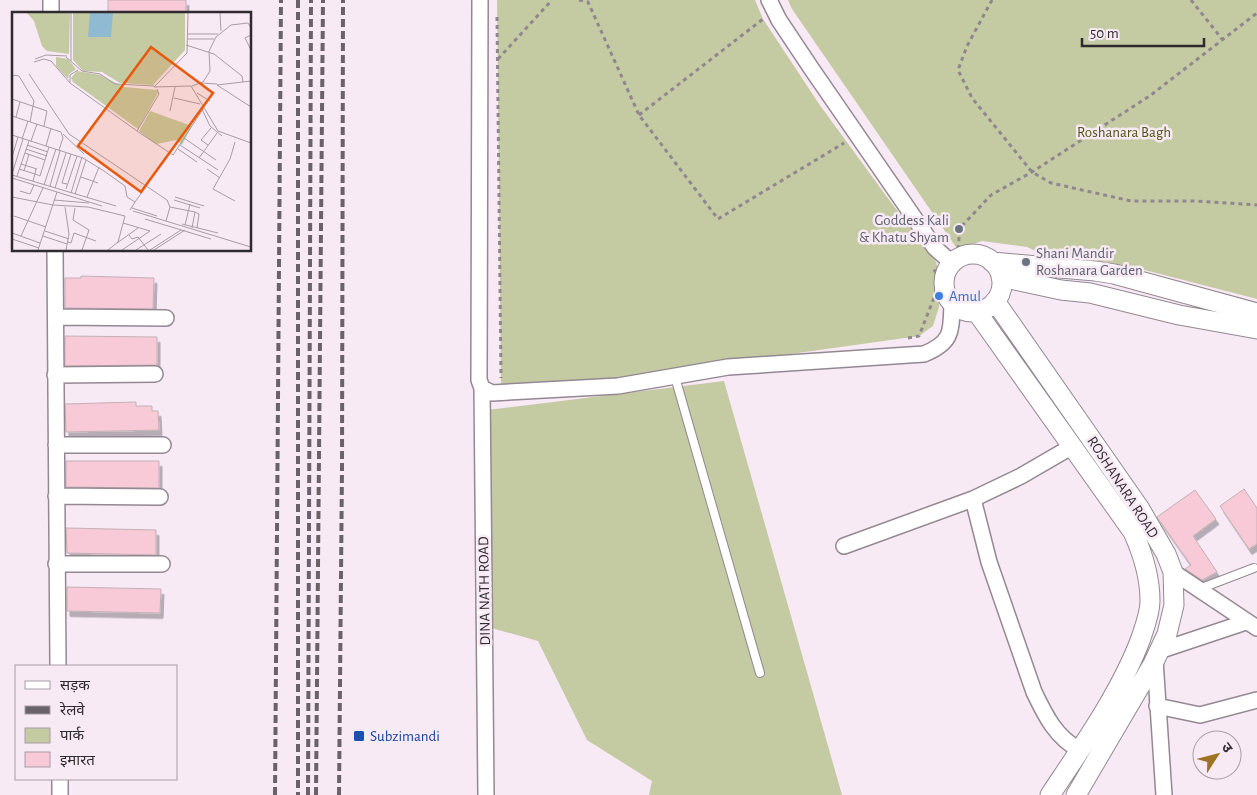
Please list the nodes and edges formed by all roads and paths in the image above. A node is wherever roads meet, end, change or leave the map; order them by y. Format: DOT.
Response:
graph roads {
  1 [pos="480,0"];
  2 [pos="552,0"];
  3 [pos="579,0"];
  4 [pos="770,0"];
  5 [pos="992,0"];
  6 [pos="1191,0"];
  7 [pos="497,10"];
  8 [pos="1257,14"];
  9 [pos="763,19"];
  10 [pos="1222,39"];
  11 [pos="498,60"];
  12 [pos="639,115"];
  13 [pos="845,142"];
  14 [pos="1032,172"];
  15 [pos="1257,206"];
  16 [pos="55,251"];
  17 [pos="957,260"];
  18 [pos="930,263"];
  19 [pos="997,269"];
  20 [pos="952,301"];
  21 [pos="995,301"];
  22 [pos="976,311"];
  23 [pos="1257,314"];
  24 [pos="56,317"];
  25 [pos="166,318"];
  26 [pos="1257,329"];
  27 [pos="900,339"];
  28 [pos="155,374"];
  29 [pos="56,375"];
  30 [pos="675,376"];
  31 [pos="501,387"];
  32 [pos="482,388"];
  33 [pos="56,444"];
  34 [pos="163,445"];
  35 [pos="1071,447"];
  36 [pos="56,496"];
  37 [pos="160,497"];
  38 [pos="973,499"];
  39 [pos="844,546"];
  40 [pos="56,564"];
  41 [pos="162,564"];
  42 [pos="1254,568"];
  43 [pos="1173,572"];
  44 [pos="1200,589"];
  45 [pos="1252,625"];
  46 [pos="1157,656"];
  47 [pos="58,665"];
  48 [pos="760,673"];
  49 [pos="1257,700"];
  50 [pos="1157,706"];
  51 [pos="1080,750"];
  52 [pos="60,780"];
  53 [pos="60,795"];
  54 [pos="486,795"];
  55 [pos="1050,795"];
  56 [pos="1076,795"];
  57 [pos="1164,795"];
  1 -- 32 [label="street, DINA NATH ROAD"];
  2 -- 11 [label="path"];
  3 -- 12 [label="path"];
  4 -- 17 [label="street"];
  5 -- 14 [label="path"];
  6 -- 10 [label="path"];
  7 -- 11 [label="path"];
  8 -- 10 [label="path"];
  9 -- 12 [label="path"];
  10 -- 14 [label="path"];
  11 -- 31 [label="path"];
  12 -- 13 [label="path"];
  14 -- 15 [label="path"];
  14 -- 17 [label="path"];
  16 -- 24 [label="street"];
  17 -- 19 [label="street"];
  17 -- 20 [label="street"];
  18 -- 27 [label="path"];
  19 -- 21 [label="street"];
  19 -- 23 [label="street"];
  19 -- 26 [label="street"];
  20 -- 22 [label="street"];
  20 -- 30 [label="street"];
  21 -- 22 [label="street"];
  21 -- 43 [label="street, ROSHANARA ROAD"];
  22 -- 35 [label="street, ROSHANARA ROAD"];
  24 -- 25 [label="street"];
  24 -- 29 [label="street"];
  28 -- 29 [label="street"];
  29 -- 33 [label="street"];
  30 -- 32 [label="street"];
  30 -- 48 [label="lane"];
  32 -- 54 [label="street, DINA NATH ROAD"];
  33 -- 34 [label="street"];
  33 -- 36 [label="street"];
  35 -- 38 [label="street"];
  35 -- 51 [label="street, ROSHANARA ROAD"];
  36 -- 37 [label="street"];
  36 -- 40 [label="street"];
  38 -- 39 [label="street"];
  38 -- 51 [label="street"];
  40 -- 41 [label="street"];
  40 -- 47 [label="street"];
  42 -- 44 [label="lane"];
  43 -- 44 [label="street"];
  43 -- 46 [label="street, ROSHANARA ROAD"];
  44 -- 45 [label="street"];
  45 -- 46 [label="street"];
  46 -- 50 [label="street"];
  46 -- 56 [label="street, ROSHANARA ROAD"];
  49 -- 50 [label="street"];
  50 -- 57 [label="street"];
  51 -- 55 [label="street, ROSHANARA ROAD"];
  52 -- 53 [label="street"];
}
